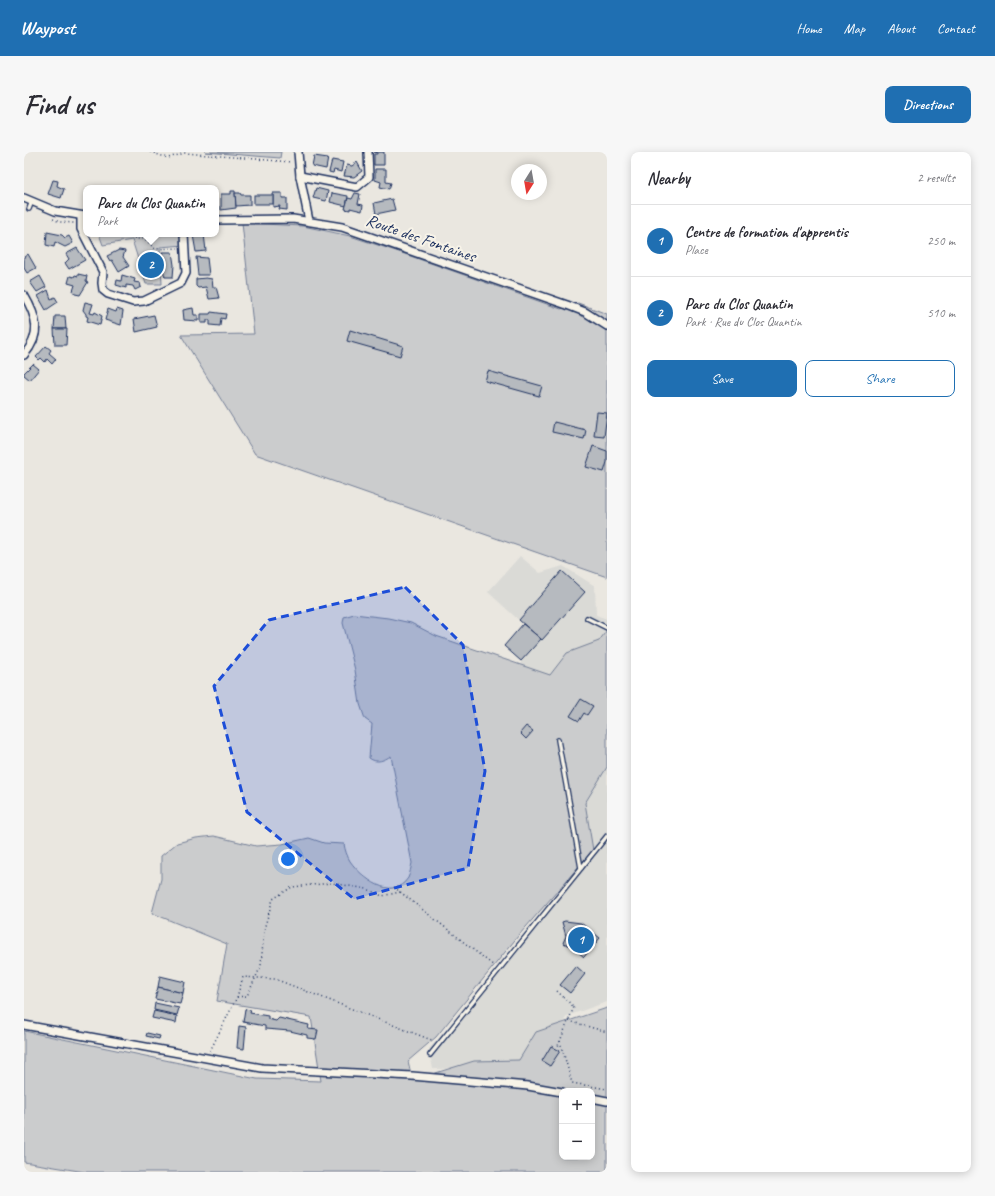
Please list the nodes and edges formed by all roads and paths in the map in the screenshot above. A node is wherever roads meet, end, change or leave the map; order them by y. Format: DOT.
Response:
graph roads {
  1 [pos="150,152"];
  2 [pos="298,152"];
  3 [pos="368,152"];
  4 [pos="299,162"];
  5 [pos="300,176"];
  6 [pos="24,198"];
  7 [pos="32,201"];
  8 [pos="29,208"];
  9 [pos="83,216"];
  10 [pos="83,220"];
  11 [pos="219,220"];
  12 [pos="309,221"];
  13 [pos="83,233"];
  14 [pos="85,237"];
  15 [pos="132,237"];
  16 [pos="184,237"];
  17 [pos="179,248"];
  18 [pos="24,295"];
  19 [pos="607,326"];
  20 [pos="24,355"];
  21 [pos="587,618"];
  22 [pos="607,628"];
  23 [pos="558,740"];
  24 [pos="607,836"];
  25 [pos="581,868"];
  26 [pos="394,887"];
  27 [pos="400,892"];
  28 [pos="499,970"];
  29 [pos="255,978"];
  30 [pos="557,991"];
  31 [pos="238,996"];
  32 [pos="569,1021"];
  33 [pos="24,1025"];
  34 [pos="607,1032"];
  35 [pos="560,1041"];
  36 [pos="440,1043"];
  37 [pos="558,1046"];
  38 [pos="430,1055"];
  39 [pos="207,1058"];
  40 [pos="607,1089"];
  41 [pos="559,1091"];
  42 [pos="595,1099"];
  43 [pos="607,1101"];
  1 -- 4 [label="path"];
  2 -- 4 [label="street"];
  3 -- 5 [label="street"];
  4 -- 5 [label="street"];
  5 -- 12 [label="street"];
  6 -- 7 [label="street"];
  7 -- 8 [label="lane"];
  7 -- 9 [label="street"];
  10 -- 13 [label="street"];
  11 -- 12 [label="street, Route des Fontaines"];
  12 -- 19 [label="street, Route des Fontaines"];
  14 -- 16 [label="street"];
  15 -- 17 [label="path"];
  18 -- 20 [label="street"];
  21 -- 22 [label="lane"];
  23 -- 25 [label="lane"];
  24 -- 25 [label="lane"];
  25 -- 28 [label="lane"];
  26 -- 27 [label="path"];
  27 -- 28 [label="path"];
  27 -- 29 [label="path"];
  28 -- 36 [label="lane"];
  29 -- 31 [label="path"];
  29 -- 31 [label="path"];
  29 -- 36 [label="path"];
  30 -- 32 [label="path"];
  31 -- 39 [label="path"];
  32 -- 34 [label="path"];
  32 -- 35 [label="path"];
  33 -- 39 [label="street"];
  35 -- 37 [label="path"];
  35 -- 40 [label="path"];
  36 -- 38 [label="lane"];
  39 -- 41 [label="street"];
  42 -- 43 [label="street"];
}
